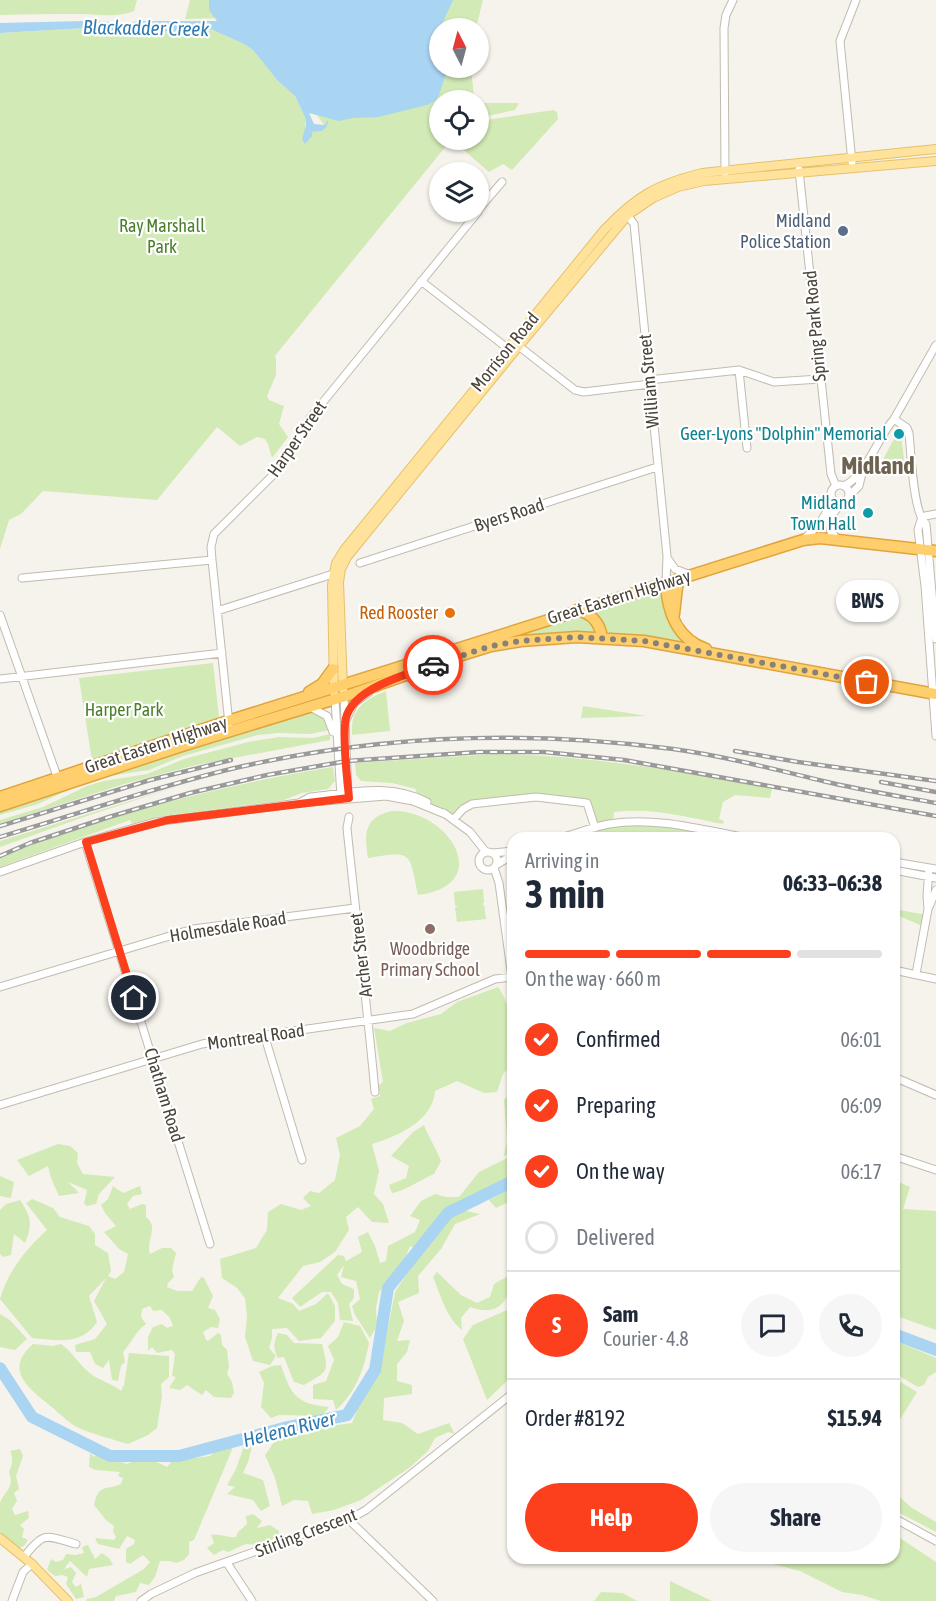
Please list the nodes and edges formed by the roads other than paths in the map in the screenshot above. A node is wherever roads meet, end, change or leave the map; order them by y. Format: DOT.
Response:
graph roads {
  1 [pos="733,0"];
  2 [pos="856,0"];
  3 [pos="936,149"];
  4 [pos="852,158"];
  5 [pos="936,161"];
  6 [pos="799,168"];
  7 [pos="853,168"];
  8 [pos="725,175"];
  9 [pos="502,182"];
  10 [pos="489,198"];
  11 [pos="626,213"];
  12 [pos="469,222"];
  13 [pos="421,281"];
  14 [pos="936,345"];
  15 [pos="513,347"];
  16 [pos="739,370"];
  17 [pos="820,380"];
  18 [pos="650,382"];
  19 [pos="894,419"];
  20 [pos="747,448"];
  21 [pos="657,467"];
  22 [pos="862,471"];
  23 [pos="836,486"];
  24 [pos="844,486"];
  25 [pos="831,495"];
  26 [pos="849,496"];
  27 [pos="842,502"];
  28 [pos="936,515"];
  29 [pos="923,522"];
  30 [pos="803,540"];
  31 [pos="838,540"];
  32 [pos="928,550"];
  33 [pos="667,556"];
  34 [pos="212,560"];
  35 [pos="360,563"];
  36 [pos="336,574"];
  37 [pos="692,575"];
  38 [pos="21,578"];
  39 [pos="680,579"];
  40 [pos="666,583"];
  41 [pos="577,610"];
  42 [pos="217,611"];
  43 [pos="0,615"];
  44 [pos="675,623"];
  45 [pos="602,638"];
  46 [pos="936,639"];
  47 [pos="222,653"];
  48 [pos="731,657"];
  49 [pos="333,669"];
  50 [pos="23,677"];
  51 [pos="0,679"];
  52 [pos="381,684"];
  53 [pos="339,692"];
  54 [pos="934,694"];
  55 [pos="299,699"];
  56 [pos="310,706"];
  57 [pos="345,722"];
  58 [pos="229,727"];
  59 [pos="337,736"];
  60 [pos="936,736"];
  61 [pos="347,768"];
  62 [pos="339,771"];
  63 [pos="59,782"];
  64 [pos="373,790"];
  65 [pos="345,796"];
  66 [pos="0,797"];
  67 [pos="310,797"];
  68 [pos="299,803"];
  69 [pos="0,806"];
  70 [pos="445,814"];
  71 [pos="349,817"];
  72 [pos="453,820"];
  73 [pos="595,828"];
  74 [pos="470,832"];
  75 [pos="581,832"];
  76 [pos="712,832"];
  77 [pos="86,842"];
  78 [pos="490,852"];
  79 [pos="507,853"];
  80 [pos="507,857"];
  81 [pos="479,858"];
  82 [pos="900,863"];
  83 [pos="492,868"];
  84 [pos="933,869"];
  85 [pos="900,871"];
  86 [pos="0,872"];
  87 [pos="932,877"];
  88 [pos="936,890"];
  89 [pos="355,908"];
  90 [pos="928,909"];
  91 [pos="507,917"];
  92 [pos="119,950"];
  93 [pos="900,971"];
  94 [pos="916,974"];
  95 [pos="936,979"];
  96 [pos="507,980"];
  97 [pos="0,987"];
  98 [pos="369,1021"];
  99 [pos="264,1034"];
  100 [pos="152,1058"];
  101 [pos="900,1080"];
  102 [pos="375,1092"];
  103 [pos="936,1095"];
  104 [pos="0,1105"];
  105 [pos="900,1158"];
  106 [pos="302,1160"];
  107 [pos="936,1170"];
  108 [pos="210,1244"];
  109 [pos="507,1398"];
  110 [pos="348,1519"];
  111 [pos="900,1521"];
  112 [pos="0,1538"];
  113 [pos="936,1541"];
  114 [pos="76,1544"];
  115 [pos="24,1557"];
  116 [pos="227,1563"];
  117 [pos="32,1564"];
  118 [pos="12,1601"];
  119 [pos="68,1601"];
  120 [pos="141,1601"];
  121 [pos="252,1601"];
  122 [pos="433,1601"];
  1 -- 8 [label="street"];
  2 -- 4 [label="street"];
  3 -- 4 [label="main road, Morrison Road"];
  4 -- 6 [label="main road, Morrison Road"];
  4 -- 7 [label="street"];
  5 -- 7 [label="main road, Morrison Road"];
  6 -- 7 [label="main road, Morrison Road"];
  6 -- 8 [label="main road, Morrison Road"];
  6 -- 17 [label="street, Spring Park Road"];
  8 -- 11 [label="main road, Morrison Road"];
  9 -- 10 [label="street, Harper Street"];
  11 -- 15 [label="main road, Morrison Road"];
  11 -- 18 [label="street, William Street"];
  12 -- 13 [label="street, Harper Street"];
  13 -- 15 [label="street"];
  13 -- 34 [label="street, Harper Street"];
  14 -- 19 [label="street"];
  15 -- 18 [label="street"];
  15 -- 36 [label="main road, Morrison Road"];
  16 -- 17 [label="street"];
  16 -- 18 [label="street"];
  16 -- 20 [label="street"];
  17 -- 23 [label="street, Spring Park Road"];
  18 -- 21 [label="street, William Street"];
  19 -- 22 [label="street"];
  19 -- 29 [label="street"];
  21 -- 33 [label="street, William Street"];
  21 -- 35 [label="street, Byers Road"];
  22 -- 24 [label="street"];
  22 -- 26 [label="street"];
  23 -- 24 [label="street"];
  23 -- 25 [label="street"];
  24 -- 26 [label="street"];
  25 -- 27 [label="street"];
  25 -- 30 [label="street"];
  26 -- 27 [label="street"];
  27 -- 31 [label="street"];
  28 -- 29 [label="street"];
  29 -- 32 [label="street"];
  30 -- 31 [label="highway, Great Eastern Highway"];
  30 -- 37 [label="highway, Great Eastern Highway"];
  31 -- 32 [label="highway, Great Eastern Highway"];
  32 -- 46 [label="street"];
  32 -- 54 [label="street"];
  33 -- 37 [label="street"];
  33 -- 40 [label="street, William Street"];
  34 -- 38 [label="street"];
  34 -- 42 [label="street, Harper Street"];
  36 -- 42 [label="street"];
  36 -- 49 [label="main road, Morrison Road"];
  36 -- 53 [label="main road, Morrison Road"];
  37 -- 39 [label="highway, Great Eastern Highway"];
  39 -- 40 [label="highway, Great Eastern Highway"];
  39 -- 44 [label="highway"];
  40 -- 41 [label="highway, Great Eastern Highway"];
  40 -- 44 [label="highway, William Street"];
  41 -- 45 [label="highway"];
  41 -- 53 [label="highway, Great Eastern Highway"];
  42 -- 47 [label="street, Harper Street"];
  43 -- 50 [label="street"];
  44 -- 48 [label="highway, William Street"];
  45 -- 48 [label="highway"];
  45 -- 52 [label="highway"];
  47 -- 50 [label="street"];
  47 -- 58 [label="street, Harper Street"];
  48 -- 54 [label="highway"];
  49 -- 53 [label="main road, Morrison Road"];
  49 -- 55 [label="highway"];
  50 -- 51 [label="street"];
  50 -- 63 [label="street"];
  52 -- 53 [label="highway"];
  52 -- 57 [label="street"];
  53 -- 55 [label="highway, Great Eastern Highway"];
  53 -- 56 [label="highway, Great Eastern Highway"];
  53 -- 57 [label="street, Morrison Road"];
  53 -- 59 [label="street, Morrison Road"];
  54 -- 60 [label="street"];
  55 -- 58 [label="highway, Great Eastern Highway"];
  56 -- 58 [label="highway, Great Eastern Highway"];
  56 -- 59 [label="street"];
  57 -- 61 [label="street, Morrison Road"];
  58 -- 63 [label="highway, Great Eastern Highway"];
  59 -- 62 [label="street, Morrison Road"];
  61 -- 64 [label="street"];
  61 -- 65 [label="street, Morrison Road"];
  62 -- 65 [label="street, Morrison Road"];
  62 -- 67 [label="street"];
  63 -- 66 [label="highway, Great Eastern Highway"];
  63 -- 69 [label="highway, Great Eastern Highway"];
  64 -- 65 [label="street"];
  64 -- 70 [label="street"];
  65 -- 67 [label="street"];
  65 -- 68 [label="street"];
  65 -- 70 [label="street"];
  67 -- 68 [label="street"];
  68 -- 77 [label="street"];
  70 -- 72 [label="street"];
  71 -- 89 [label="street, Archer Street"];
  72 -- 73 [label="street"];
  72 -- 74 [label="street"];
  73 -- 75 [label="street"];
  73 -- 76 [label="street"];
  74 -- 78 [label="street"];
  74 -- 81 [label="street"];
  77 -- 86 [label="street"];
  77 -- 92 [label="street, Chatham Road"];
  78 -- 79 [label="street"];
  78 -- 81 [label="street"];
  78 -- 83 [label="street"];
  80 -- 83 [label="street"];
  81 -- 83 [label="street"];
  82 -- 84 [label="street"];
  83 -- 91 [label="street"];
  84 -- 87 [label="street"];
  85 -- 87 [label="street"];
  87 -- 90 [label="street"];
  88 -- 90 [label="street"];
  89 -- 92 [label="street, Holmesdale Road"];
  89 -- 98 [label="street, Archer Street"];
  90 -- 94 [label="street"];
  92 -- 97 [label="street, Holmesdale Road"];
  92 -- 100 [label="street, Chatham Road"];
  93 -- 94 [label="street"];
  94 -- 95 [label="street"];
  96 -- 98 [label="street, Montreal Road"];
  98 -- 99 [label="street, Montreal Road"];
  98 -- 102 [label="street, Archer Street"];
  99 -- 100 [label="street, Montreal Road"];
  99 -- 106 [label="street"];
  100 -- 104 [label="street, Montreal Road"];
  100 -- 108 [label="street, Chatham Road"];
  101 -- 103 [label="street"];
  105 -- 107 [label="street"];
  109 -- 110 [label="street, Stirling Crescent"];
  110 -- 116 [label="street, Stirling Crescent"];
  110 -- 122 [label="street"];
  111 -- 113 [label="street"];
  112 -- 115 [label="main road"];
  114 -- 115 [label="street"];
  115 -- 117 [label="main road"];
  116 -- 120 [label="street, Stirling Crescent"];
  116 -- 121 [label="street"];
  117 -- 118 [label="street"];
  117 -- 119 [label="main road"];
}
